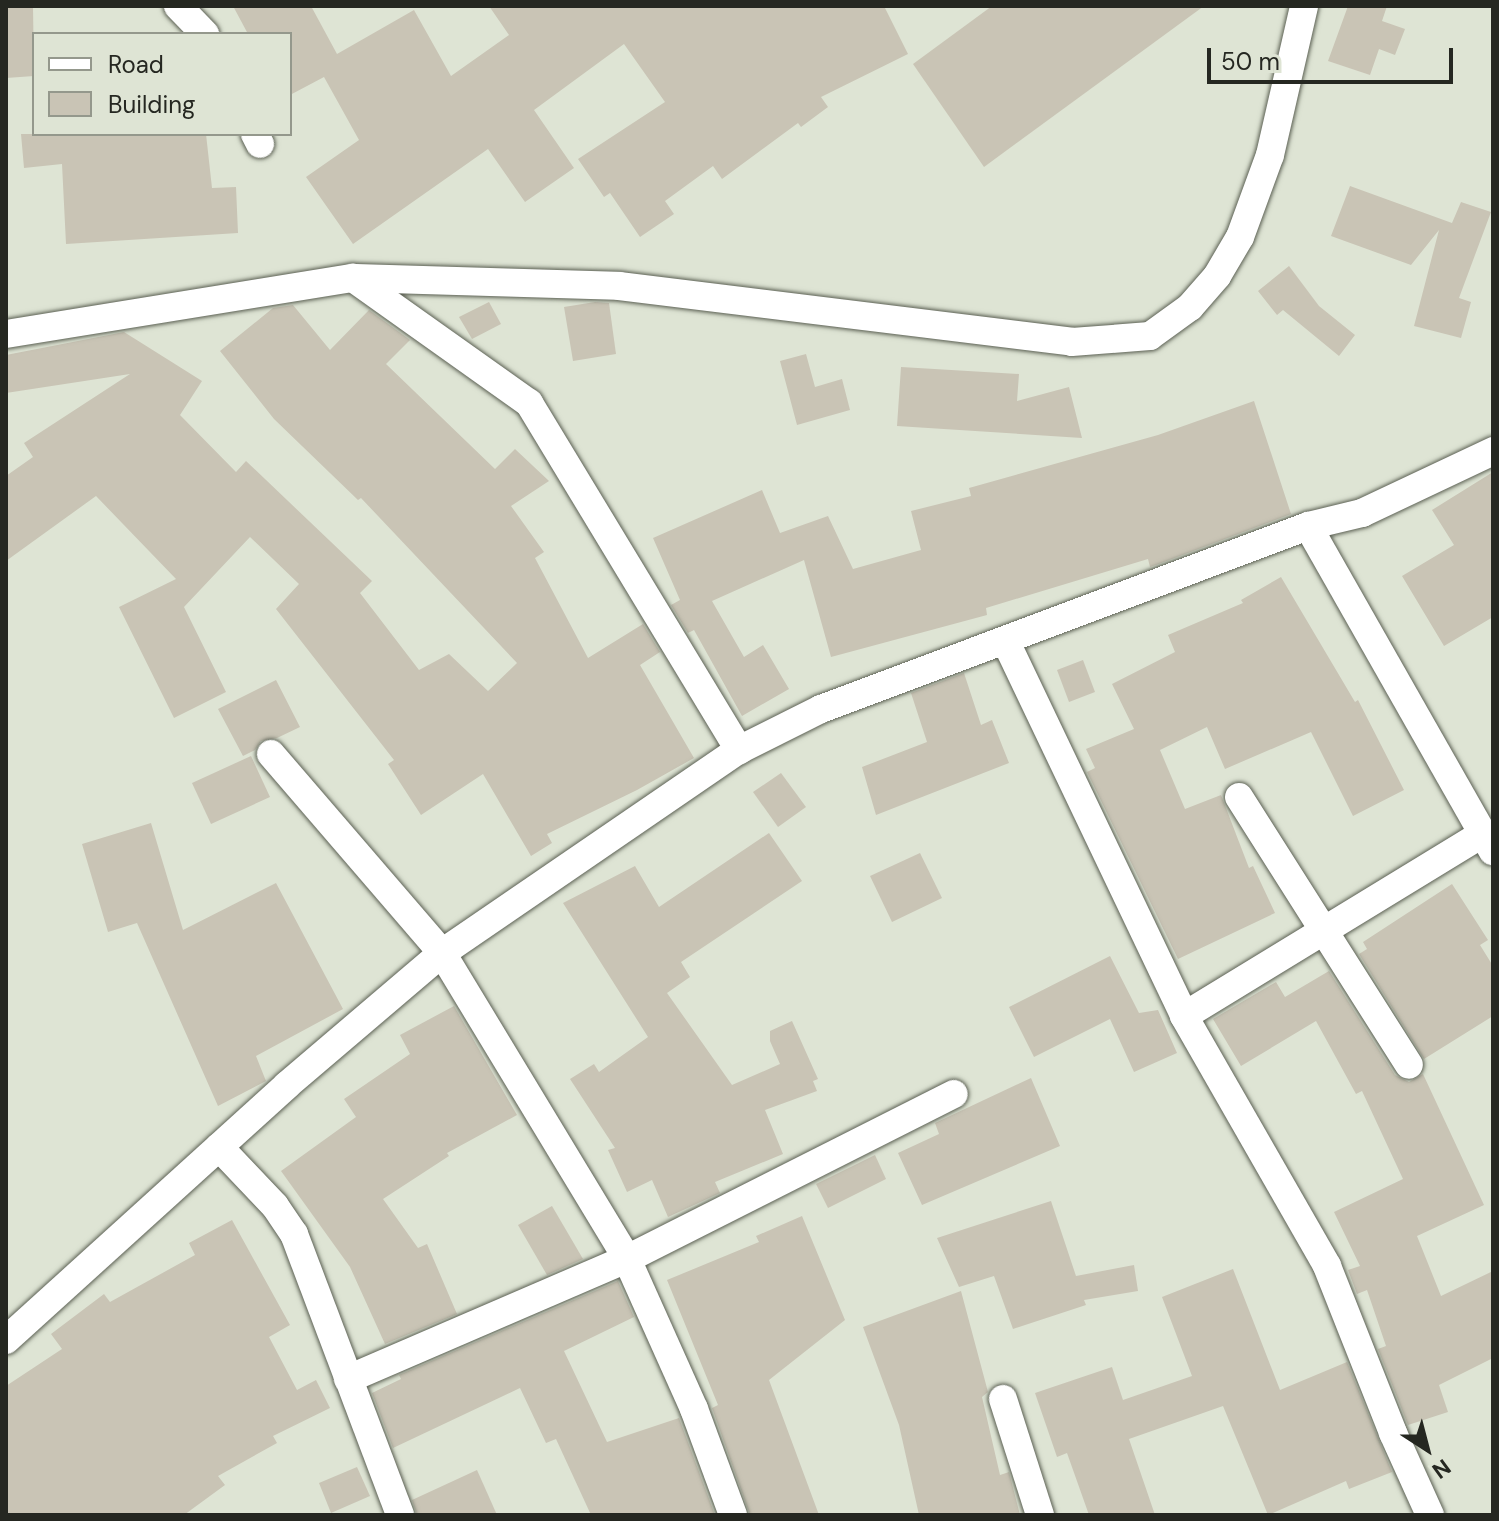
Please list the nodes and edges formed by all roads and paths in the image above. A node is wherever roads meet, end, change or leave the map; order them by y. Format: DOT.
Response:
graph roads {
  1 [pos="178,6"];
  2 [pos="1304,6"];
  3 [pos="203,32"];
  4 [pos="353,278"];
  5 [pos="6,334"];
  6 [pos="1493,451"];
  7 [pos="1308,526"];
  8 [pos="1006,642"];
  9 [pos="739,750"];
  10 [pos="271,754"];
  11 [pos="1239,797"];
  12 [pos="1488,842"];
  13 [pos="1323,929"];
  14 [pos="442,953"];
  15 [pos="1184,1016"];
  16 [pos="1409,1065"];
  17 [pos="954,1094"];
  18 [pos="219,1147"];
  19 [pos="627,1259"];
  20 [pos="6,1340"];
  21 [pos="348,1379"];
  22 [pos="1003,1399"];
  23 [pos="400,1515"];
  24 [pos="733,1515"];
  25 [pos="1040,1515"];
  26 [pos="1430,1515"];
  1 -- 3 [label="street"];
  2 -- 4 [label="street"];
  4 -- 5 [label="street"];
  4 -- 9 [label="street"];
  6 -- 7 [label="street"];
  7 -- 8 [label="street"];
  7 -- 12 [label="street"];
  8 -- 9 [label="street"];
  8 -- 15 [label="street"];
  9 -- 14 [label="street"];
  10 -- 14 [label="street"];
  11 -- 13 [label="street"];
  12 -- 13 [label="street"];
  13 -- 15 [label="street"];
  13 -- 16 [label="street"];
  14 -- 18 [label="street"];
  14 -- 19 [label="street"];
  15 -- 26 [label="street"];
  17 -- 19 [label="street"];
  18 -- 20 [label="street"];
  18 -- 21 [label="street"];
  19 -- 21 [label="street"];
  19 -- 24 [label="street"];
  21 -- 23 [label="street"];
  22 -- 25 [label="street"];
}
